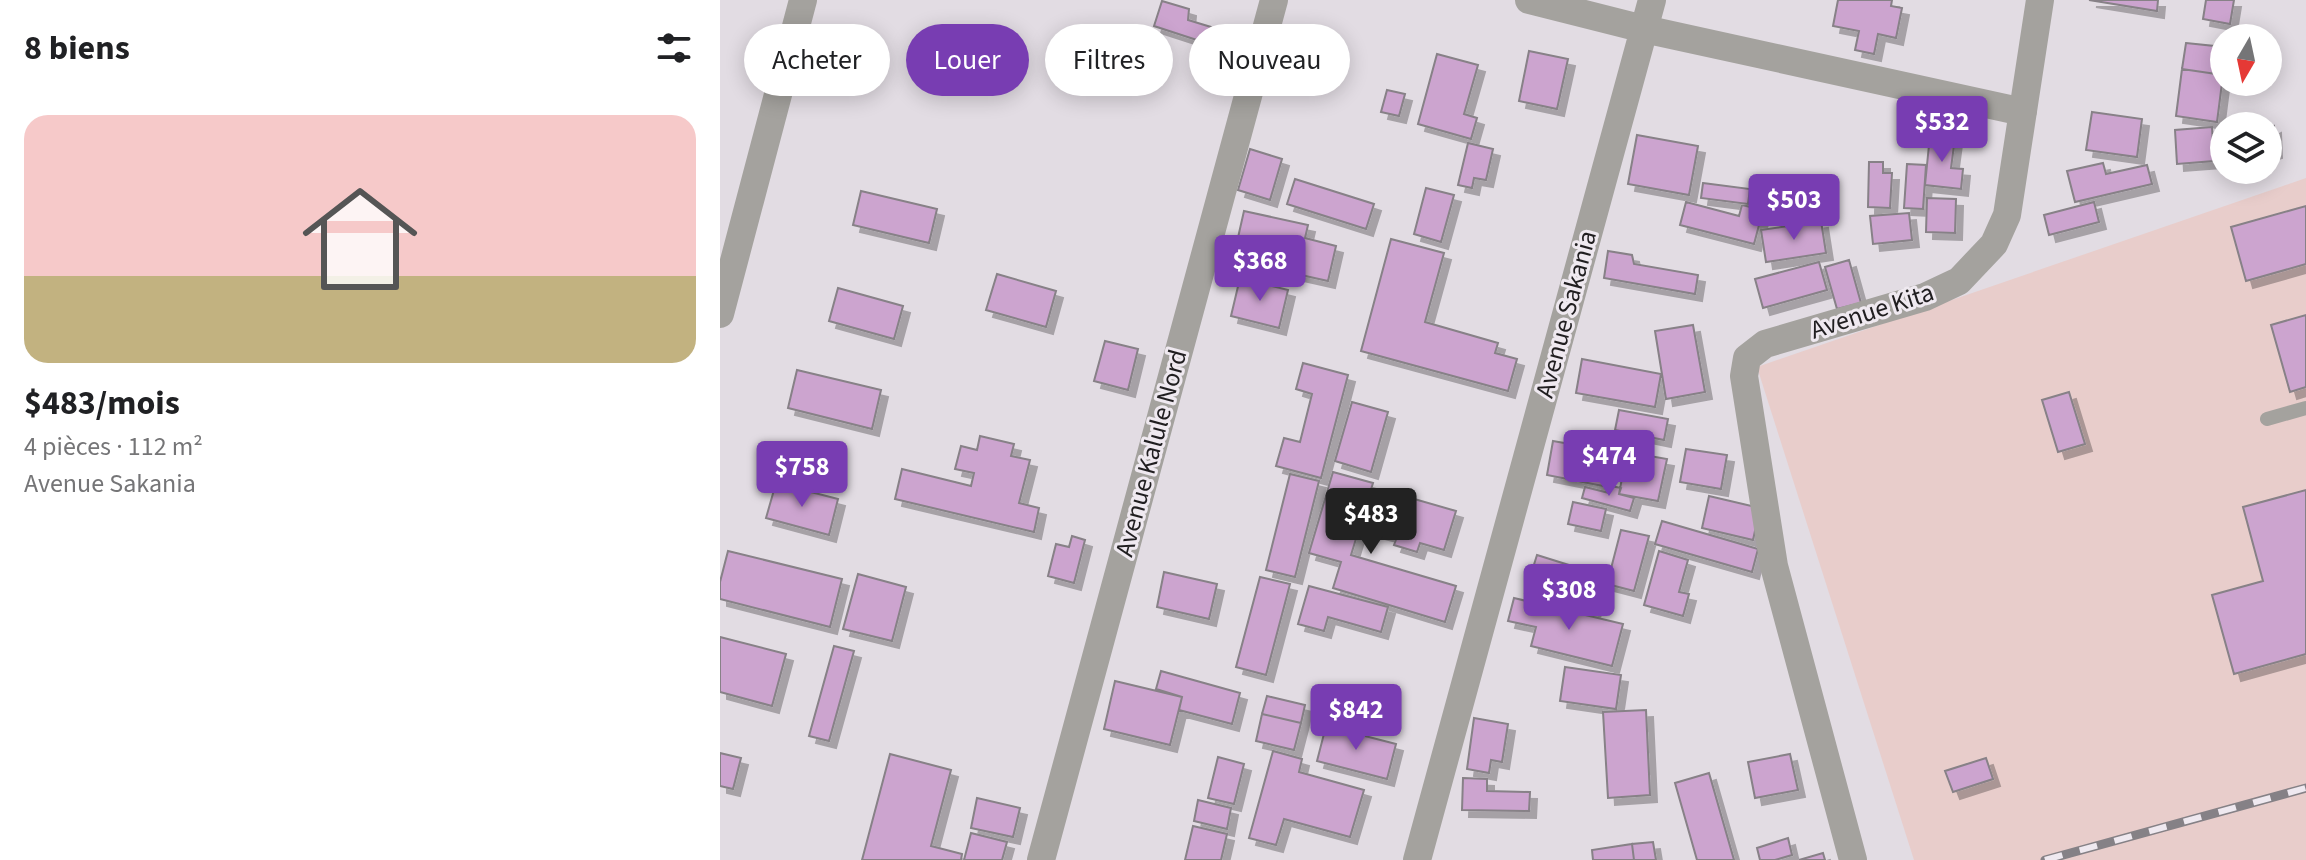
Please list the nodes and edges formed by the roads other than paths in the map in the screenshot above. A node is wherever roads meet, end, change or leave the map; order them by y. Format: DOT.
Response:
graph roads {
  1 [pos="803,0"];
  2 [pos="1274,0"];
  3 [pos="1529,0"];
  4 [pos="1652,0"];
  5 [pos="2040,0"];
  6 [pos="1644,29"];
  7 [pos="2023,112"];
  8 [pos="720,314"];
  9 [pos="2306,408"];
  10 [pos="2267,419"];
  11 [pos="1041,860"];
  12 [pos="1417,860"];
  13 [pos="1853,860"];
  1 -- 8 [label="street"];
  2 -- 11 [label="street, Avenue Kalule Nord"];
  3 -- 6 [label="street"];
  4 -- 6 [label="street, Avenue Sakania"];
  5 -- 7 [label="street, Avenue Kita"];
  6 -- 7 [label="street"];
  6 -- 12 [label="street, Avenue Sakania"];
  7 -- 13 [label="street, Avenue Kita"];
  9 -- 10 [label="lane"];
}
